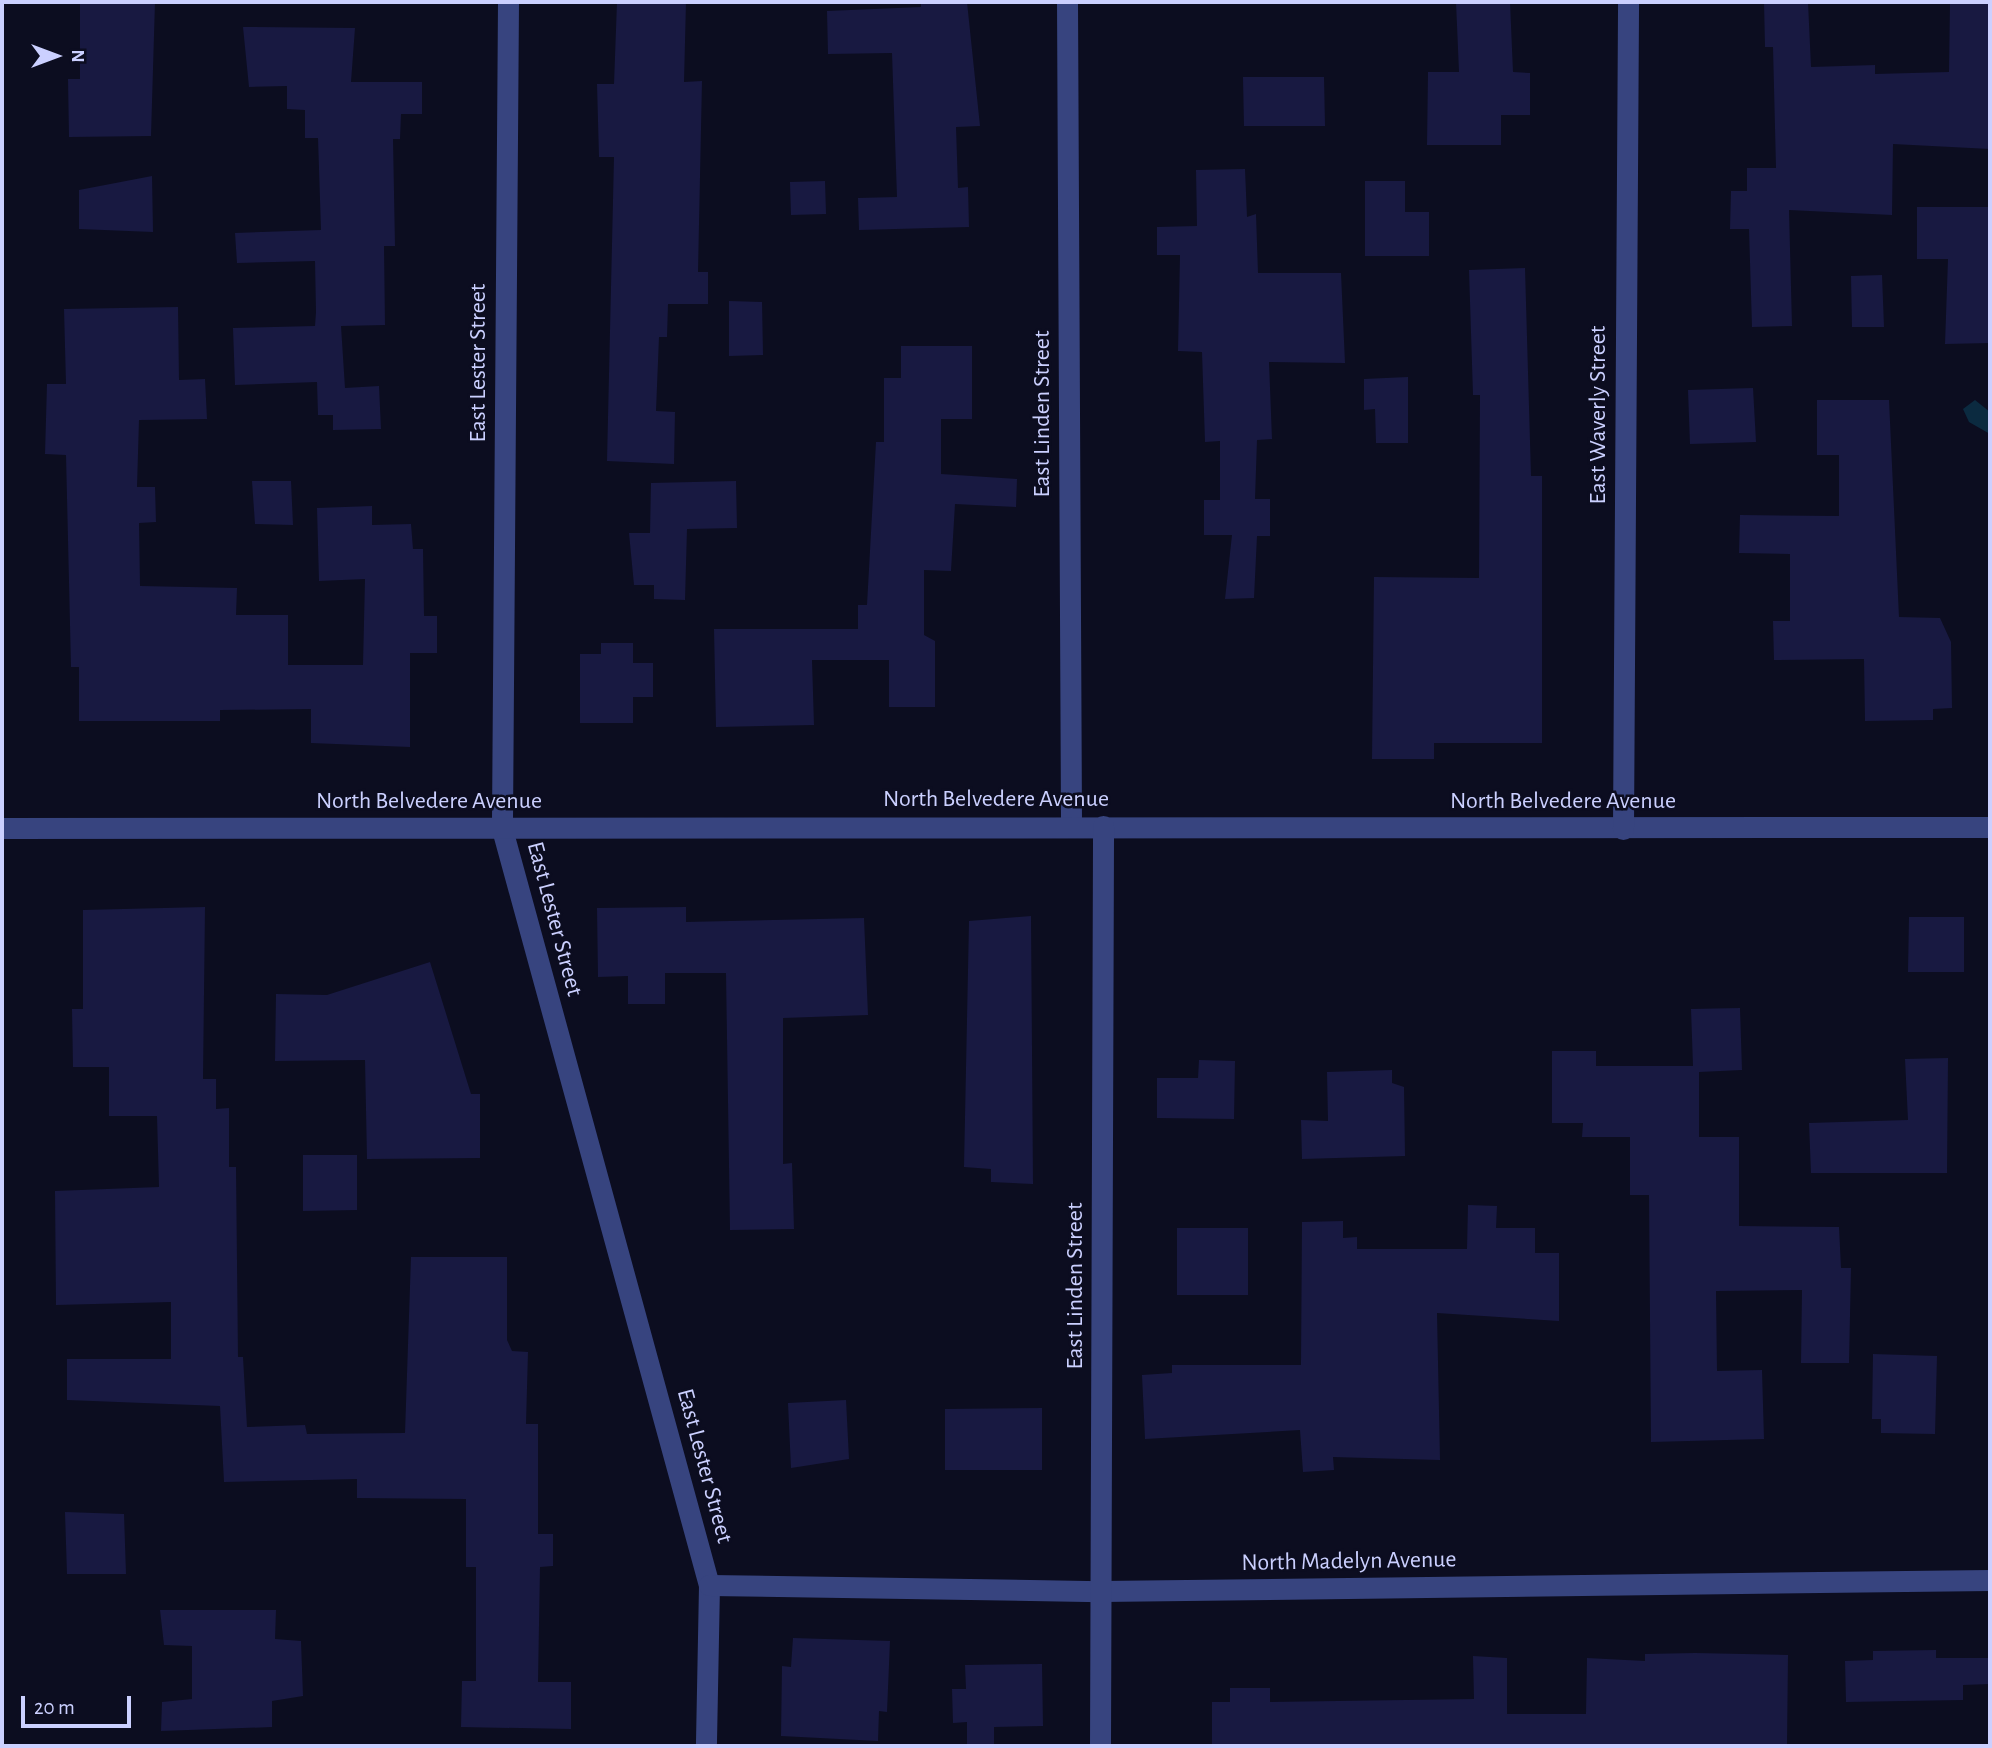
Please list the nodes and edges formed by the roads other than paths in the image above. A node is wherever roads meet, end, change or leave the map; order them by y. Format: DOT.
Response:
graph roads {
  1 [pos="508,2"];
  2 [pos="1067,2"];
  3 [pos="1628,2"];
  4 [pos="1071,825"];
  5 [pos="1103,826"];
  6 [pos="1990,827"];
  7 [pos="2,828"];
  8 [pos="502,829"];
  9 [pos="1623,829"];
  10 [pos="1990,1580"];
  11 [pos="709,1585"];
  12 [pos="1101,1591"];
  13 [pos="706,1746"];
  14 [pos="1100,1746"];
  1 -- 8 [label="street, East Lester Street"];
  2 -- 4 [label="street, East Linden Street"];
  3 -- 9 [label="street, East Waverly Street"];
  4 -- 5 [label="street, North Belvedere Avenue"];
  4 -- 8 [label="street, North Belvedere Avenue"];
  5 -- 9 [label="street, North Belvedere Avenue"];
  5 -- 12 [label="street, East Linden Street"];
  6 -- 9 [label="street, North Belvedere Avenue"];
  7 -- 8 [label="street, North Belvedere Avenue"];
  8 -- 11 [label="street, East Lester Street"];
  10 -- 12 [label="street, North Madelyn Avenue"];
  11 -- 12 [label="street, North Madelyn Avenue"];
  11 -- 13 [label="street, East Lester Street"];
  12 -- 14 [label="street, East Linden Street"];
}
